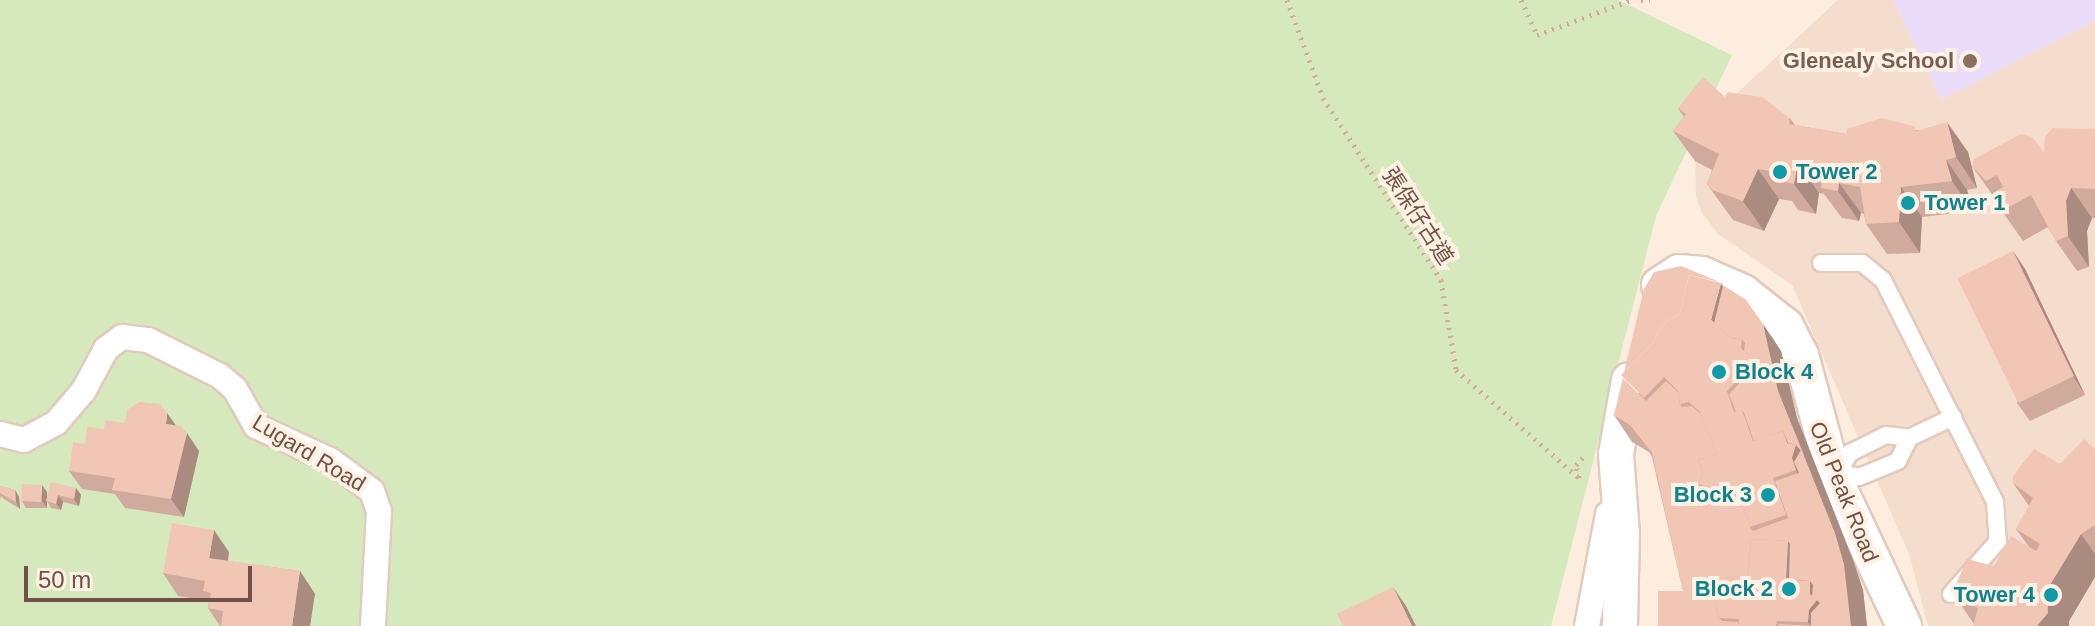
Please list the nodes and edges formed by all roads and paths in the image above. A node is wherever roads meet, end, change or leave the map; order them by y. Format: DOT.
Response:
graph roads {
  1 [pos="1287,0"];
  2 [pos="1521,0"];
  3 [pos="1631,0"];
  4 [pos="1641,0"];
  5 [pos="1650,0"];
  6 [pos="1821,263"];
  7 [pos="1647,310"];
  8 [pos="1636,353"];
  9 [pos="1953,417"];
  10 [pos="0,434"];
  11 [pos="1909,438"];
  12 [pos="1616,466"];
  13 [pos="1838,475"];
  14 [pos="1951,594"];
  15 [pos="1902,625"];
  16 [pos="373,626"];
  17 [pos="1587,626"];
  18 [pos="1620,626"];
  1 -- 12 [label="path, 張保仔古道"];
  2 -- 3 [label="path"];
  4 -- 5 [label="path"];
  6 -- 9 [label="lane"];
  7 -- 13 [label="street, Old Peak Road"];
  8 -- 12 [label="street"];
  9 -- 11 [label="lane"];
  9 -- 14 [label="lane"];
  10 -- 16 [label="street, Lugard Road"];
  11 -- 13 [label="lane"];
  11 -- 13 [label="lane"];
  12 -- 17 [label="street"];
  12 -- 18 [label="street"];
  13 -- 15 [label="street, Old Peak Road"];
}
